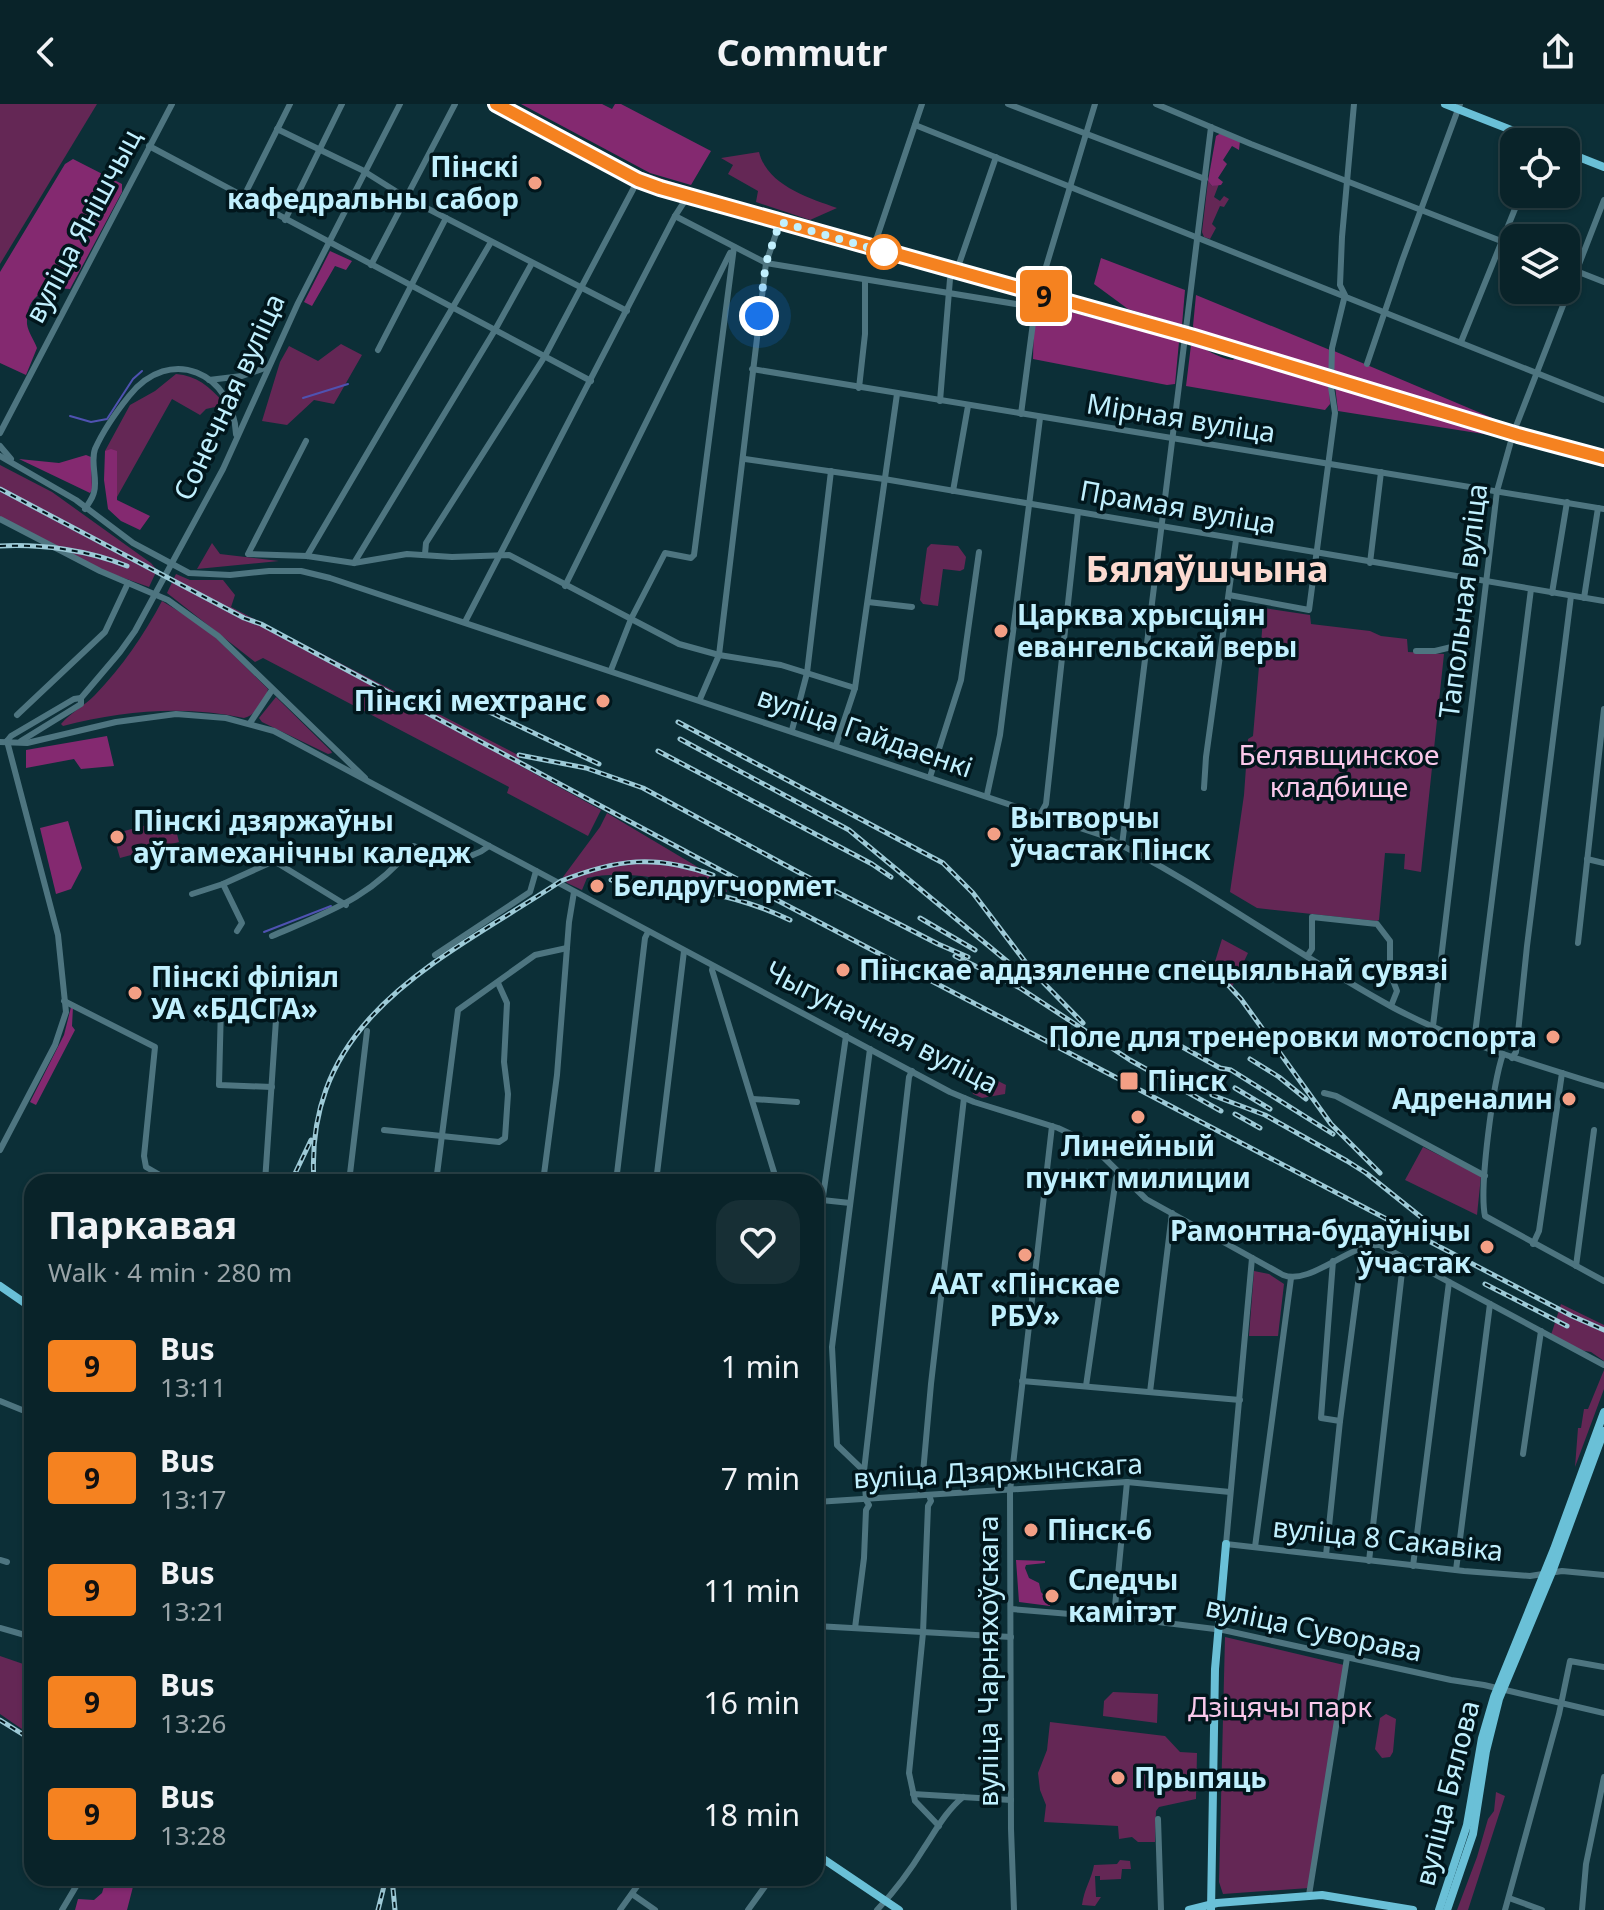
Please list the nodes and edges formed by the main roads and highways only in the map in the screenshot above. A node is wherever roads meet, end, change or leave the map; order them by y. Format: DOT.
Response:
graph roads {
  1 [pos="1445,104"];
  2 [pos="1459,107"];
  3 [pos="1508,128"];
  4 [pos="1580,158"];
  5 [pos="1604,167"];
  6 [pos="0,1286"];
  7 [pos="24,1302"];
  8 [pos="1604,1412"];
  9 [pos="1604,1431"];
  10 [pos="1581,1485"];
  11 [pos="1226,1544"];
  12 [pos="1500,1689"];
  13 [pos="824,1859"];
  14 [pos="1212,1907"];
  15 [pos="899,1910"];
  16 [pos="1189,1910"];
  17 [pos="1413,1910"];
  18 [pos="1439,1910"];
  19 [pos="1447,1910"];
  1 -- 2 [label="main road"];
  2 -- 3 [label="main road"];
  4 -- 5 [label="main road"];
  6 -- 7 [label="main road"];
  8 -- 10 [label="main road"];
  9 -- 10 [label="main road"];
  10 -- 12 [label="main road"];
  11 -- 14 [label="main road"];
  12 -- 18 [label="main road, вуліца Бялова"];
  12 -- 19 [label="main road, вуліца Бялова"];
  13 -- 15 [label="main road"];
  14 -- 16 [label="main road"];
  14 -- 17 [label="main road"];
}
